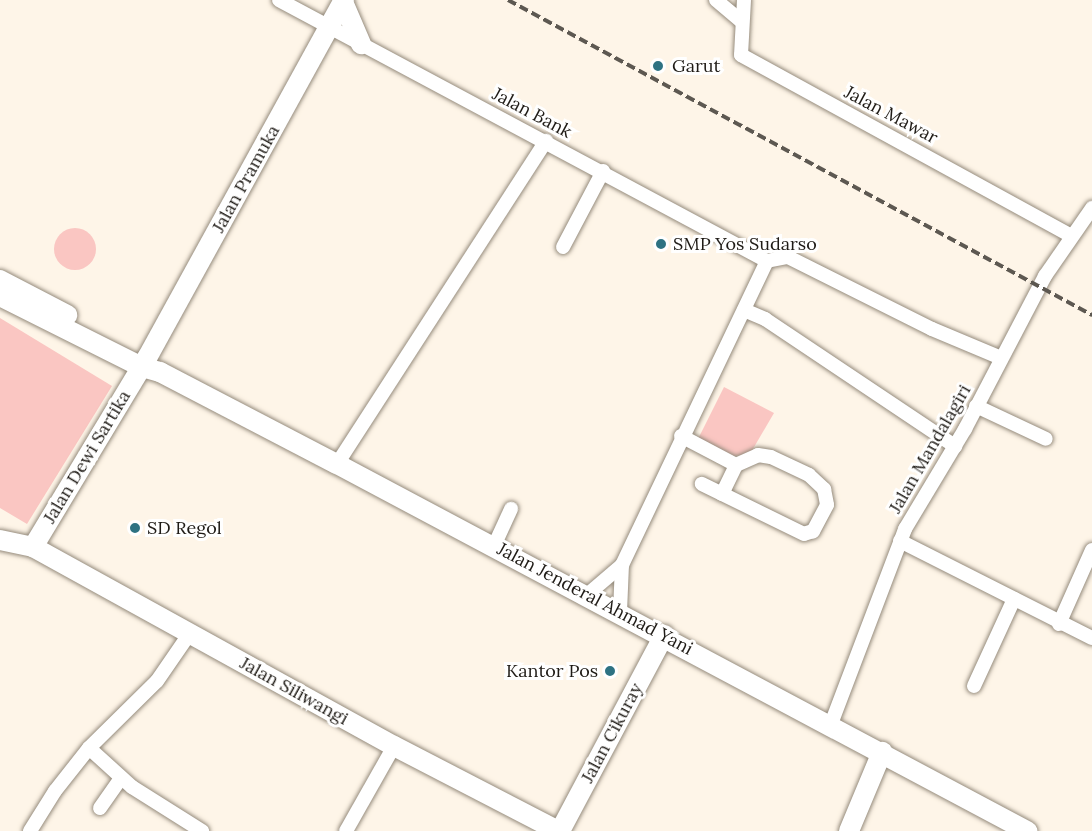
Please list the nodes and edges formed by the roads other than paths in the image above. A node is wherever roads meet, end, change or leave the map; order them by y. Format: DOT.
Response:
graph roads {
  1 [pos="279,0"];
  2 [pos="716,0"];
  3 [pos="744,0"];
  4 [pos="344,1"];
  5 [pos="742,22"];
  6 [pos="330,26"];
  7 [pos="361,44"];
  8 [pos="546,141"];
  9 [pos="603,171"];
  10 [pos="1092,208"];
  11 [pos="1071,236"];
  12 [pos="563,247"];
  13 [pos="767,261"];
  14 [pos="0,280"];
  15 [pos="0,296"];
  16 [pos="744,310"];
  17 [pos="1001,358"];
  18 [pos="150,366"];
  19 [pos="976,406"];
  20 [pos="681,436"];
  21 [pos="1046,440"];
  22 [pos="955,446"];
  23 [pos="337,464"];
  24 [pos="736,465"];
  25 [pos="702,484"];
  26 [pos="722,494"];
  27 [pos="511,509"];
  28 [pos="0,540"];
  29 [pos="900,541"];
  30 [pos="494,546"];
  31 [pos="33,547"];
  32 [pos="1092,550"];
  33 [pos="622,565"];
  34 [pos="587,595"];
  35 [pos="1014,599"];
  36 [pos="620,612"];
  37 [pos="1059,624"];
  38 [pos="190,633"];
  39 [pos="664,635"];
  40 [pos="1092,638"];
  41 [pos="974,686"];
  42 [pos="831,724"];
  43 [pos="394,746"];
  44 [pos="89,748"];
  45 [pos="882,752"];
  46 [pos="121,778"];
  47 [pos="100,808"];
  48 [pos="30,831"];
  49 [pos="202,831"];
  50 [pos="345,831"];
  51 [pos="559,831"];
  52 [pos="849,831"];
  53 [pos="1027,831"];
  1 -- 6 [label="street, Jalan Bank"];
  2 -- 5 [label="street"];
  3 -- 5 [label="street, Jalan Mawar"];
  4 -- 6 [label="street, Jalan Pramuka"];
  4 -- 7 [label="street"];
  5 -- 11 [label="street, Jalan Mawar"];
  6 -- 7 [label="street, Jalan Bank"];
  6 -- 18 [label="street, Jalan Pramuka"];
  7 -- 8 [label="street, Jalan Bank"];
  8 -- 9 [label="street, Jalan Bank"];
  8 -- 23 [label="street"];
  9 -- 12 [label="street"];
  9 -- 13 [label="street, Jalan Bank"];
  10 -- 11 [label="street, Jalan Mandalagiri"];
  11 -- 17 [label="street, Jalan Mandalagiri"];
  13 -- 16 [label="street"];
  13 -- 17 [label="street"];
  14 -- 18 [label="street, Jalan Jenderal Ahmad Yani"];
  15 -- 18 [label="street, Jalan Jenderal Ahmad Yani"];
  16 -- 20 [label="street"];
  16 -- 22 [label="street"];
  17 -- 19 [label="street, Jalan Mandalagiri"];
  18 -- 23 [label="street, Jalan Jenderal Ahmad Yani"];
  18 -- 31 [label="street, Jalan Dewi Sartika"];
  19 -- 21 [label="street"];
  19 -- 22 [label="street, Jalan Mandalagiri"];
  20 -- 24 [label="street"];
  20 -- 33 [label="street"];
  22 -- 29 [label="street, Jalan Mandalagiri"];
  23 -- 30 [label="street, Jalan Jenderal Ahmad Yani"];
  24 -- 26 [label="street"];
  24 -- 26 [label="street"];
  25 -- 26 [label="street"];
  27 -- 30 [label="street"];
  28 -- 31 [label="street, Jalan Siliwangi"];
  29 -- 35 [label="street"];
  29 -- 42 [label="street, Jalan Mandalagiri"];
  30 -- 34 [label="street, Jalan Jenderal Ahmad Yani"];
  31 -- 38 [label="street, Jalan Siliwangi"];
  32 -- 37 [label="street"];
  33 -- 34 [label="street"];
  33 -- 36 [label="street"];
  34 -- 36 [label="street, Jalan Jenderal Ahmad Yani"];
  35 -- 37 [label="street"];
  35 -- 41 [label="street"];
  36 -- 39 [label="street, Jalan Jenderal Ahmad Yani"];
  37 -- 40 [label="street"];
  38 -- 43 [label="street, Jalan Siliwangi"];
  38 -- 44 [label="street"];
  39 -- 42 [label="street, Jalan Jenderal Ahmad Yani"];
  39 -- 51 [label="street, Jalan Cikuray"];
  42 -- 45 [label="street, Jalan Jenderal Ahmad Yani"];
  43 -- 50 [label="street"];
  43 -- 51 [label="street, Jalan Siliwangi"];
  44 -- 46 [label="street"];
  44 -- 48 [label="street"];
  45 -- 52 [label="street"];
  45 -- 53 [label="street, Jalan Jenderal Ahmad Yani"];
  46 -- 47 [label="street"];
  46 -- 49 [label="street"];
}
